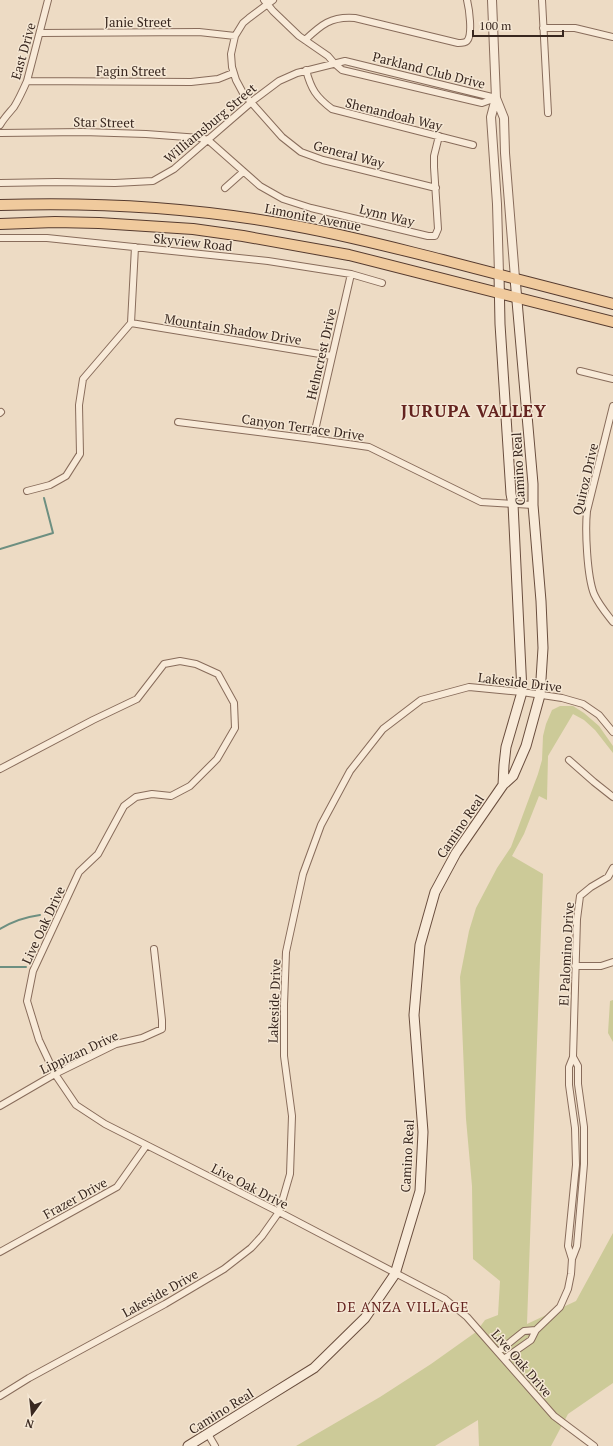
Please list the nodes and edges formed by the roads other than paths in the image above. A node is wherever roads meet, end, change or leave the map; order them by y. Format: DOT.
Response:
graph roads {
  1 [pos="48,0"];
  2 [pos="273,0"];
  3 [pos="467,0"];
  4 [pos="492,0"];
  5 [pos="542,0"];
  6 [pos="266,2"];
  7 [pos="543,28"];
  8 [pos="40,33"];
  9 [pos="235,36"];
  10 [pos="613,38"];
  11 [pos="305,40"];
  12 [pos="334,63"];
  13 [pos="306,70"];
  14 [pos="233,73"];
  15 [pos="27,81"];
  16 [pos="496,98"];
  17 [pos="252,102"];
  18 [pos="548,113"];
  19 [pos="0,125"];
  20 [pos="0,133"];
  21 [pos="439,136"];
  22 [pos="208,140"];
  23 [pos="474,145"];
  24 [pos="243,172"];
  25 [pos="0,183"];
  26 [pos="225,188"];
  27 [pos="436,188"];
  28 [pos="0,205"];
  29 [pos="0,224"];
  30 [pos="0,238"];
  31 [pos="135,247"];
  32 [pos="351,274"];
  33 [pos="499,274"];
  34 [pos="515,278"];
  35 [pos="382,283"];
  36 [pos="499,292"];
  37 [pos="516,297"];
  38 [pos="613,304"];
  39 [pos="613,322"];
  40 [pos="131,323"];
  41 [pos="332,356"];
  42 [pos="580,370"];
  43 [pos="613,379"];
  44 [pos="613,406"];
  45 [pos="178,422"];
  46 [pos="313,439"];
  47 [pos="27,491"];
  48 [pos="513,504"];
  49 [pos="533,505"];
  50 [pos="613,622"];
  51 [pos="522,692"];
  52 [pos="540,695"];
  53 [pos="613,732"];
  54 [pos="569,760"];
  55 [pos="0,769"];
  56 [pos="504,785"];
  57 [pos="613,797"];
  58 [pos="613,868"];
  59 [pos="154,949"];
  60 [pos="613,962"];
  61 [pos="575,966"];
  62 [pos="573,1057"];
  63 [pos="55,1074"];
  64 [pos="0,1106"];
  65 [pos="146,1146"];
  66 [pos="279,1212"];
  67 [pos="0,1252"];
  68 [pos="572,1259"];
  69 [pos="395,1274"];
  70 [pos="536,1330"];
  71 [pos="520,1335"];
  72 [pos="526,1343"];
  73 [pos="498,1352"];
  74 [pos="504,1359"];
  75 [pos="0,1396"];
  76 [pos="208,1434"];
  77 [pos="188,1446"];
  78 [pos="215,1446"];
  79 [pos="594,1446"];
  1 -- 8 [label="street, East Drive"];
  2 -- 6 [label="street"];
  3 -- 11 [label="street"];
  4 -- 16 [label="street, Camino Real"];
  5 -- 7 [label="street"];
  6 -- 9 [label="street"];
  6 -- 11 [label="street"];
  7 -- 10 [label="street"];
  7 -- 18 [label="street"];
  8 -- 9 [label="street, Janie Street"];
  8 -- 15 [label="street, East Drive"];
  9 -- 14 [label="street"];
  11 -- 12 [label="street"];
  12 -- 13 [label="street, Williamsburg Street"];
  12 -- 16 [label="street, Parkland Club Drive"];
  12 -- 16 [label="street, Parkland Club Drive"];
  13 -- 17 [label="street, Williamsburg Street"];
  13 -- 21 [label="street, Shenandoah Way"];
  14 -- 15 [label="street, Fagin Street"];
  14 -- 17 [label="street, General Way"];
  15 -- 19 [label="street, East Drive"];
  16 -- 33 [label="street, Camino Real"];
  16 -- 34 [label="street, Camino Real"];
  17 -- 22 [label="street, Williamsburg Street"];
  17 -- 27 [label="street, General Way"];
  20 -- 22 [label="street, Star Street"];
  21 -- 23 [label="street, Shenandoah Way"];
  21 -- 27 [label="street, Lynn Way"];
  22 -- 24 [label="street, Lynn Way"];
  22 -- 25 [label="street, Williamsburg Street"];
  24 -- 26 [label="street"];
  24 -- 27 [label="street, Lynn Way"];
  28 -- 33 [label="main road, Limonite Avenue"];
  29 -- 36 [label="main road"];
  30 -- 31 [label="street, Skyview Road"];
  31 -- 32 [label="street, Skyview Road"];
  31 -- 40 [label="street"];
  32 -- 35 [label="street, Skyview Road"];
  32 -- 41 [label="street, Helmcrest Drive"];
  33 -- 34 [label="main road, Limonite Avenue"];
  33 -- 36 [label="main road, Camino Real"];
  34 -- 37 [label="main road, Camino Real"];
  34 -- 38 [label="main road, Limonite Avenue"];
  36 -- 37 [label="main road"];
  36 -- 48 [label="main road, Camino Real"];
  37 -- 39 [label="main road"];
  37 -- 49 [label="main road, Camino Real"];
  40 -- 41 [label="street, Mountain Shadow Drive"];
  40 -- 47 [label="street"];
  41 -- 46 [label="street, Helmcrest Drive"];
  42 -- 43 [label="street"];
  44 -- 50 [label="street, Quiroz Drive"];
  45 -- 46 [label="street, Canyon Terrace Drive"];
  46 -- 48 [label="street, Canyon Terrace Drive"];
  48 -- 49 [label="street, Canyon Terrace Drive"];
  48 -- 51 [label="main road, Camino Real"];
  49 -- 52 [label="main road, Camino Real"];
  51 -- 52 [label="street, Lakeside Drive"];
  51 -- 56 [label="main road, Camino Real"];
  51 -- 66 [label="street, Lakeside Drive"];
  52 -- 53 [label="street, Lakeside Drive"];
  52 -- 56 [label="main road, Camino Real"];
  54 -- 57 [label="street"];
  55 -- 63 [label="street, Live Oak Drive"];
  56 -- 69 [label="main road, Camino Real"];
  58 -- 61 [label="street, El Palomino Drive"];
  59 -- 63 [label="street, Lippizan Drive"];
  60 -- 61 [label="street"];
  61 -- 62 [label="street, El Palomino Drive"];
  62 -- 68 [label="street, El Palomino Drive"];
  62 -- 68 [label="street, El Palomino Drive"];
  63 -- 64 [label="street, Lippizan Drive"];
  63 -- 65 [label="street, Live Oak Drive"];
  65 -- 66 [label="street, Live Oak Drive"];
  65 -- 67 [label="street, Frazer Drive"];
  66 -- 69 [label="street, Live Oak Drive"];
  66 -- 75 [label="street, Lakeside Drive"];
  68 -- 70 [label="street, El Palomino Drive"];
  69 -- 73 [label="street, Live Oak Drive"];
  69 -- 76 [label="main road, Camino Real"];
  70 -- 71 [label="street, El Palomino Drive"];
  70 -- 72 [label="street, El Palomino Drive"];
  71 -- 72 [label="street"];
  71 -- 73 [label="street, El Palomino Drive"];
  72 -- 74 [label="street, El Palomino Drive"];
  73 -- 74 [label="street, Live Oak Drive"];
  74 -- 79 [label="street, Live Oak Drive"];
  76 -- 77 [label="main road, Camino Real"];
  76 -- 78 [label="street"];
}
